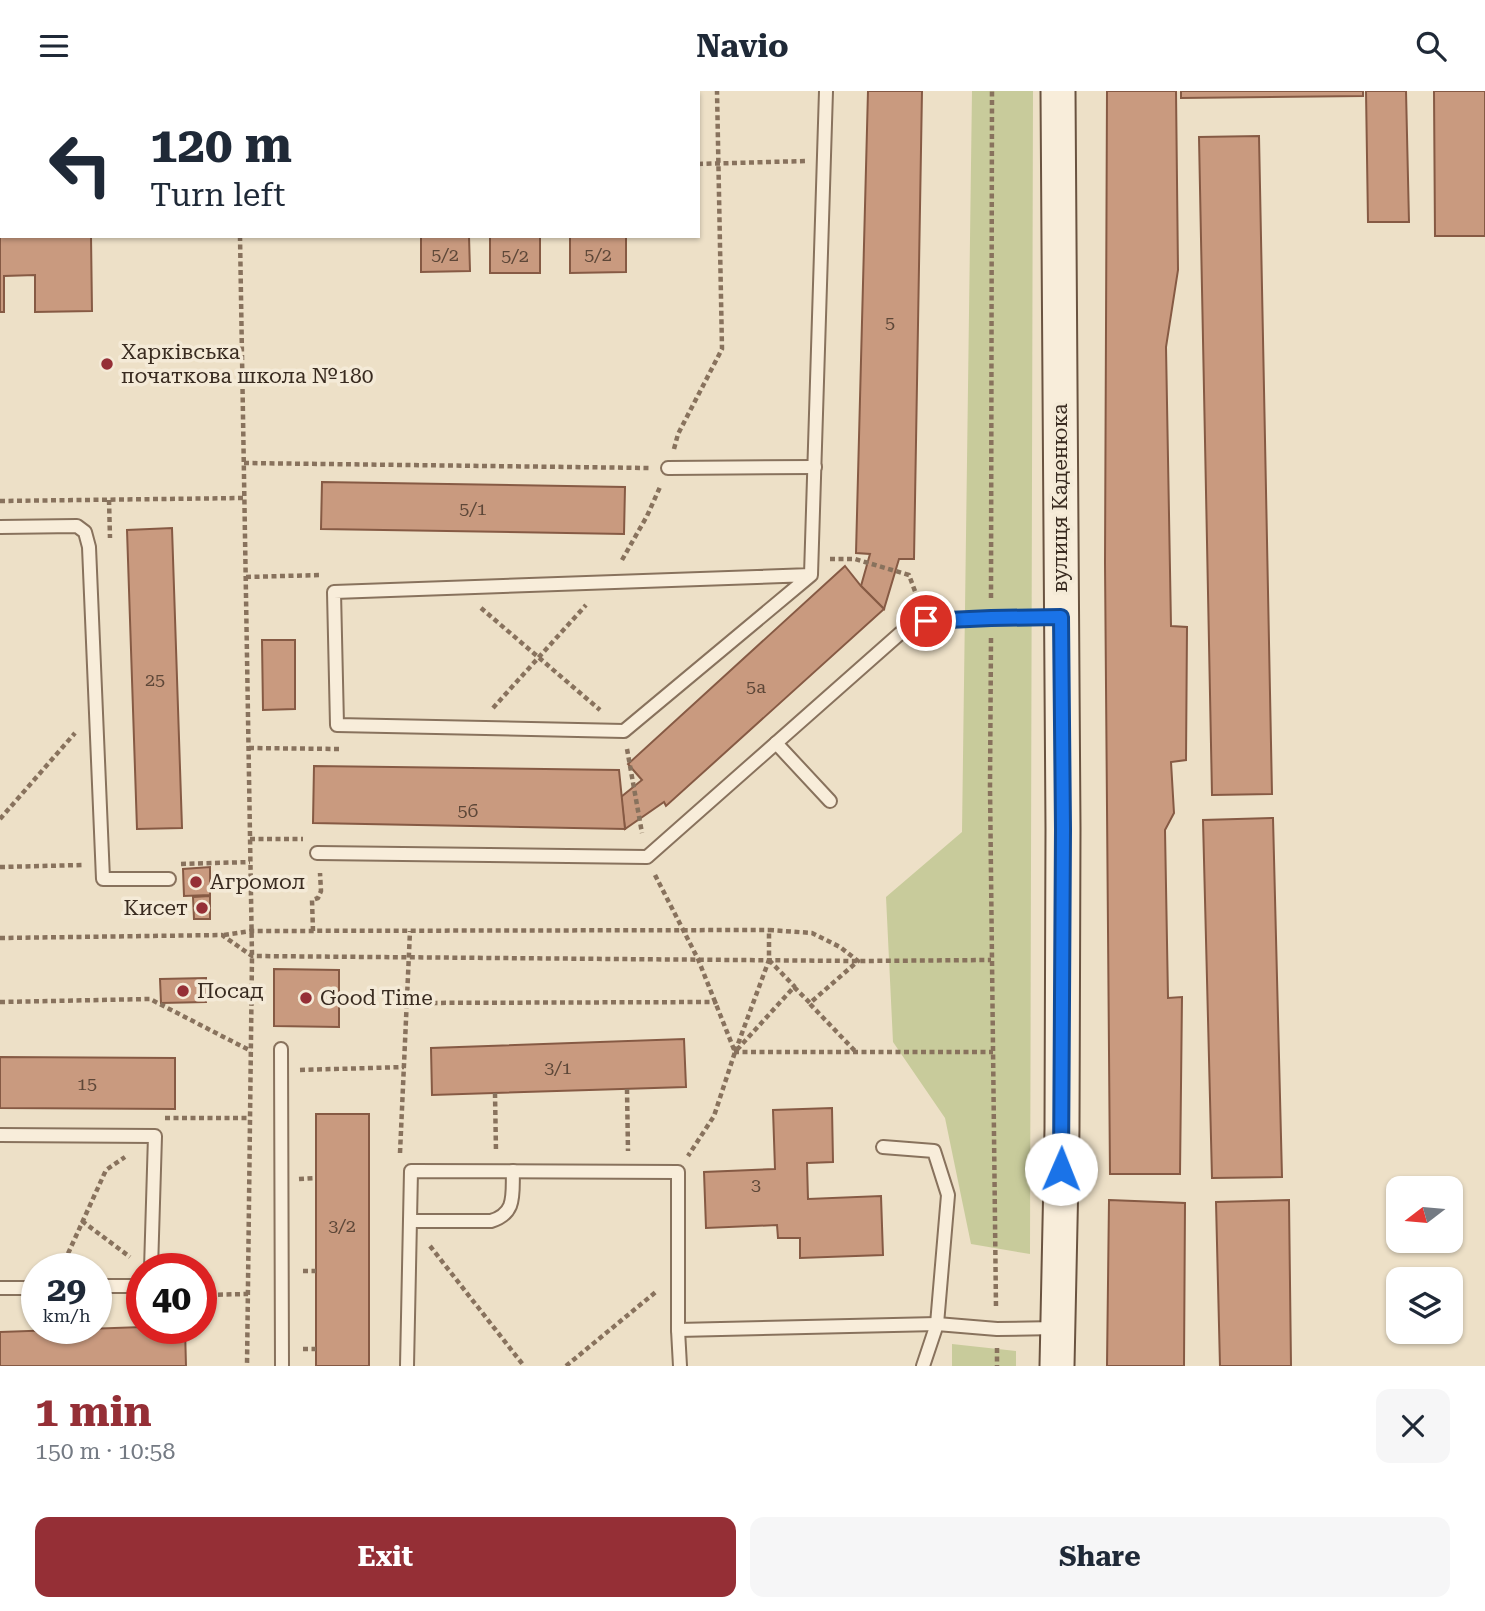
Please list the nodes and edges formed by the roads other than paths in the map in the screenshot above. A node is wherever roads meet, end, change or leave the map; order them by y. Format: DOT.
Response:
graph roads {
  1 [pos="826,91"];
  2 [pos="1058,91"];
  3 [pos="815,467"];
  4 [pos="668,468"];
  5 [pos="0,527"];
  6 [pos="811,575"];
  7 [pos="1061,617"];
  8 [pos="776,743"];
  9 [pos="830,801"];
  10 [pos="317,853"];
  11 [pos="169,879"];
  12 [pos="281,1049"];
  13 [pos="0,1135"];
  14 [pos="883,1147"];
  15 [pos="513,1171"];
  16 [pos="410,1221"];
  17 [pos="151,1253"];
  18 [pos="21,1287"];
  19 [pos="0,1288"];
  20 [pos="937,1324"];
  21 [pos="1057,1328"];
  22 [pos="678,1330"];
  23 [pos="282,1366"];
  24 [pos="407,1366"];
  25 [pos="680,1366"];
  26 [pos="923,1366"];
  27 [pos="1057,1366"];
  1 -- 3 [label="lane"];
  2 -- 7 [label="street, вулиця Каденюка"];
  3 -- 4 [label="lane"];
  3 -- 6 [label="lane"];
  5 -- 11 [label="lane"];
  6 -- 6 [label="lane"];
  7 -- 8 [label="lane"];
  7 -- 21 [label="street, вулиця Каденюка"];
  8 -- 9 [label="lane"];
  8 -- 10 [label="lane"];
  12 -- 23 [label="lane"];
  13 -- 17 [label="lane"];
  14 -- 20 [label="lane"];
  15 -- 16 [label="lane"];
  15 -- 16 [label="lane"];
  15 -- 22 [label="lane"];
  16 -- 24 [label="lane"];
  18 -- 19 [label="lane"];
  20 -- 21 [label="lane"];
  20 -- 22 [label="lane"];
  20 -- 26 [label="lane"];
  21 -- 27 [label="street, вулиця Каденюка"];
  22 -- 25 [label="lane"];
}
